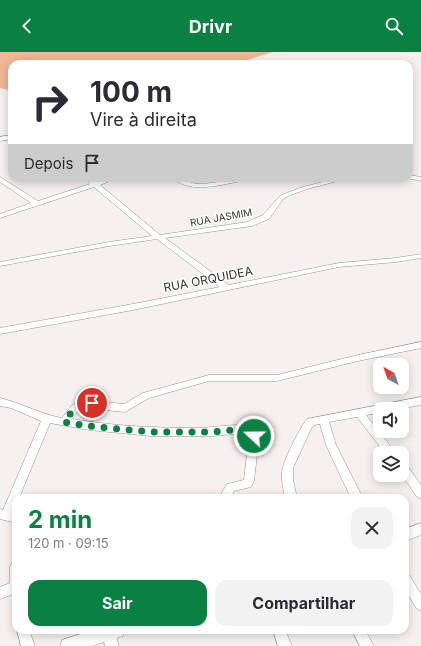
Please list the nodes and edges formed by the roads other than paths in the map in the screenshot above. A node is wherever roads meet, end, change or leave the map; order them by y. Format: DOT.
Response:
graph roads {
  1 [pos="0,179"];
  2 [pos="92,182"];
  3 [pos="104,182"];
  4 [pos="184,182"];
  5 [pos="222,182"];
  6 [pos="330,182"];
  7 [pos="96,185"];
  8 [pos="36,204"];
  9 [pos="0,216"];
  10 [pos="158,237"];
  11 [pos="421,256"];
  12 [pos="0,264"];
  13 [pos="226,288"];
  14 [pos="0,330"];
  15 [pos="421,345"];
  16 [pos="421,401"];
  17 [pos="0,402"];
  18 [pos="360,413"];
  19 [pos="46,419"];
  20 [pos="323,420"];
  21 [pos="64,422"];
  22 [pos="386,446"];
  23 [pos="409,477"];
  24 [pos="16,494"];
  25 [pos="227,494"];
  26 [pos="290,494"];
  27 [pos="355,494"];
  28 [pos="421,494"];
  29 [pos="12,504"];
  30 [pos="7,516"];
  31 [pos="421,529"];
  32 [pos="409,534"];
  33 [pos="409,586"];
  34 [pos="12,588"];
  35 [pos="0,593"];
  36 [pos="421,605"];
  37 [pos="24,634"];
  38 [pos="280,634"];
  39 [pos="360,634"];
  40 [pos="111,635"];
  41 [pos="28,646"];
  42 [pos="68,646"];
  43 [pos="285,646"];
  44 [pos="367,646"];
  1 -- 8 [label="street"];
  2 -- 7 [label="street"];
  3 -- 7 [label="street"];
  4 -- 5 [label="street"];
  6 -- 10 [label="street, RUA JASMIM"];
  7 -- 8 [label="street"];
  7 -- 10 [label="street"];
  8 -- 9 [label="street"];
  10 -- 12 [label="street, RUA JASMIM"];
  10 -- 13 [label="street"];
  11 -- 13 [label="street, RUA ORQUIDEA"];
  13 -- 14 [label="street, RUA ORQUIDEA"];
  15 -- 21 [label="street"];
  16 -- 18 [label="street"];
  17 -- 19 [label="street"];
  18 -- 20 [label="street"];
  18 -- 22 [label="street"];
  19 -- 21 [label="street"];
  19 -- 24 [label="street"];
  20 -- 26 [label="street"];
  20 -- 27 [label="street"];
  21 -- 25 [label="street"];
  23 -- 28 [label="street"];
  29 -- 30 [label="street"];
  31 -- 32 [label="street"];
  33 -- 36 [label="street"];
  34 -- 35 [label="street"];
  37 -- 41 [label="street"];
  38 -- 43 [label="street"];
  39 -- 44 [label="street"];
  40 -- 42 [label="street"];
}
